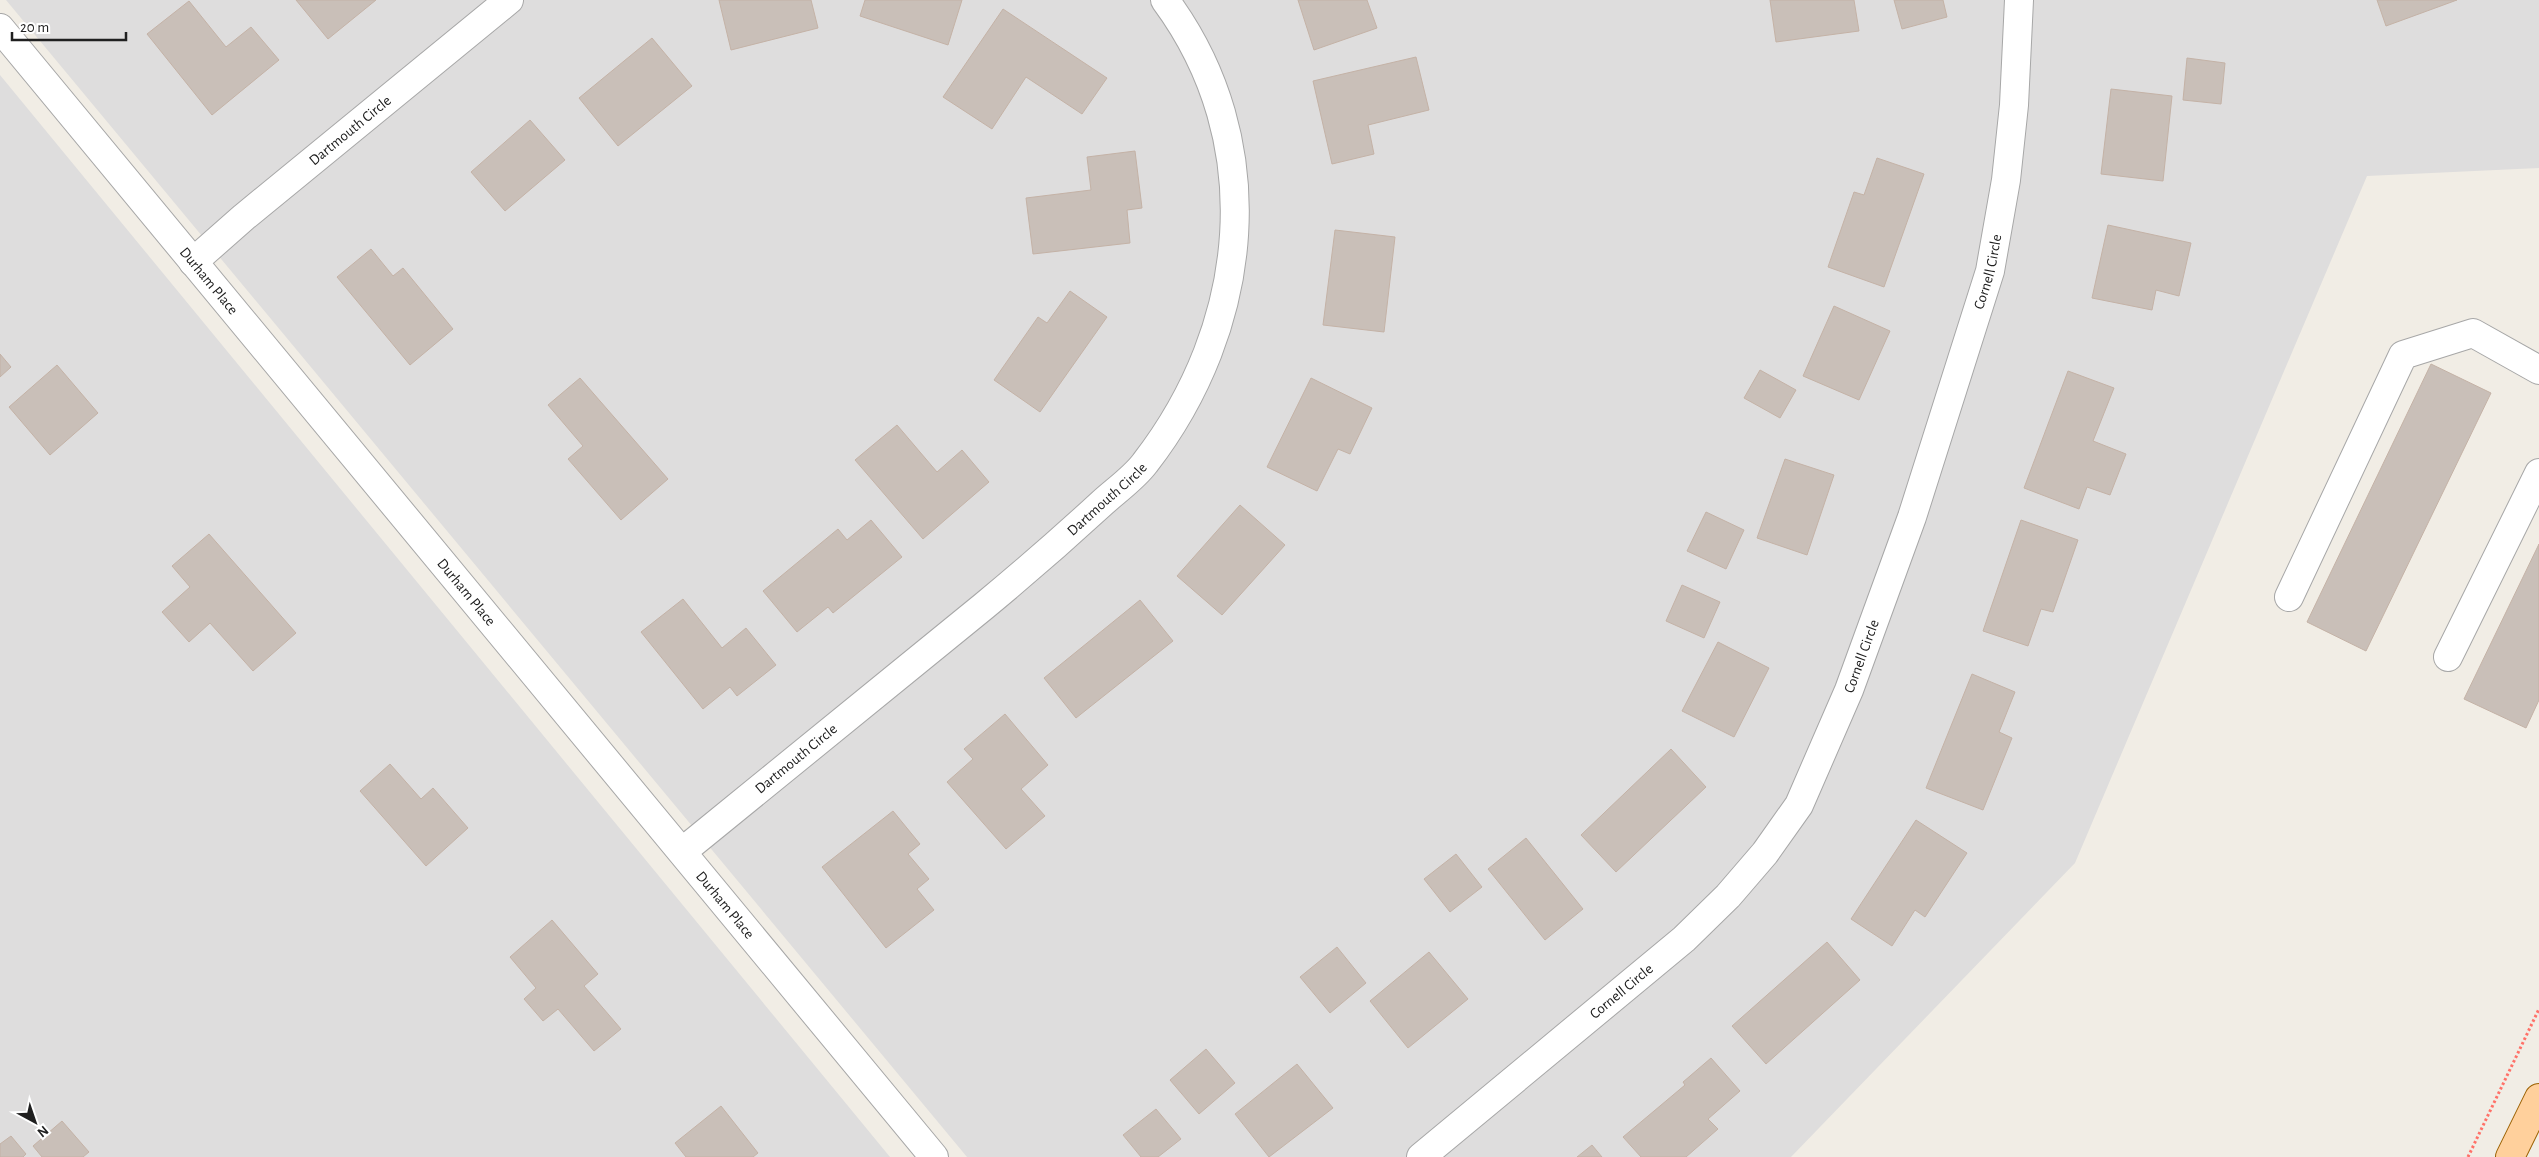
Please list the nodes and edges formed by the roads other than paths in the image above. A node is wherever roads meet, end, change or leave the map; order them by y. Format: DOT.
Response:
graph roads {
  1 [pos="509,0"];
  2 [pos="1165,0"];
  3 [pos="2019,0"];
  4 [pos="0,28"];
  5 [pos="193,262"];
  6 [pos="2539,370"];
  7 [pos="2539,473"];
  8 [pos="2289,597"];
  9 [pos="2448,657"];
  10 [pos="683,851"];
  11 [pos="2539,1098"];
  12 [pos="934,1157"];
  13 [pos="1420,1157"];
  14 [pos="2510,1157"];
  1 -- 5 [label="street, Dartmouth Circle"];
  2 -- 10 [label="street, Dartmouth Circle"];
  3 -- 13 [label="street, Cornell Circle"];
  4 -- 5 [label="street, Durham Place"];
  5 -- 10 [label="street, Durham Place"];
  6 -- 8 [label="street"];
  7 -- 9 [label="street"];
  10 -- 12 [label="street, Durham Place"];
  11 -- 14 [label="main road"];
}
